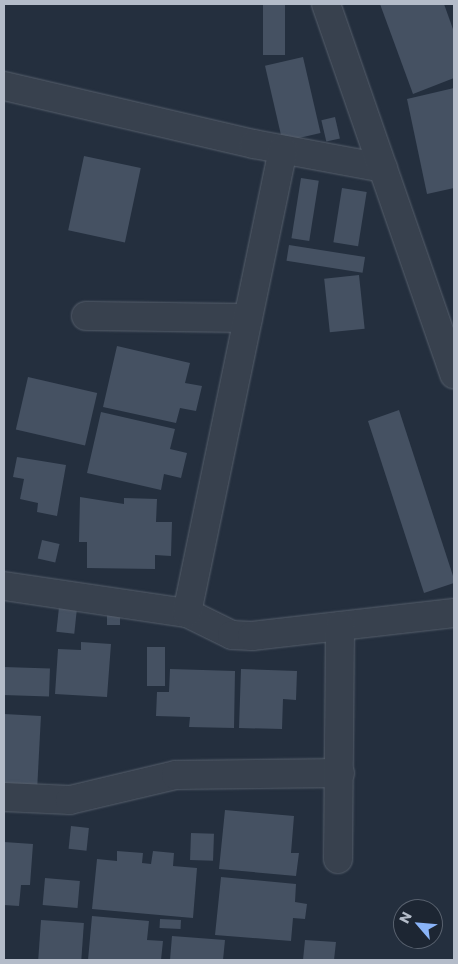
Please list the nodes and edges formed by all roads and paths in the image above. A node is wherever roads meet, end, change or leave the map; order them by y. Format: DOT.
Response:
graph roads {
  1 [pos="326,4"];
  2 [pos="4,86"];
  3 [pos="283,150"];
  4 [pos="382,168"];
  5 [pos="86,316"];
  6 [pos="248,318"];
  7 [pos="454,374"];
  8 [pos="4,586"];
  9 [pos="187,613"];
  10 [pos="454,613"];
  11 [pos="340,626"];
  12 [pos="340,773"];
  13 [pos="4,797"];
  14 [pos="338,859"];
  1 -- 4 [label="street"];
  2 -- 3 [label="street"];
  3 -- 4 [label="street"];
  3 -- 6 [label="street"];
  4 -- 7 [label="street"];
  5 -- 6 [label="street"];
  6 -- 9 [label="street"];
  8 -- 9 [label="street"];
  9 -- 11 [label="street"];
  10 -- 11 [label="street"];
  11 -- 12 [label="street"];
  12 -- 13 [label="street"];
  12 -- 14 [label="street"];
}
